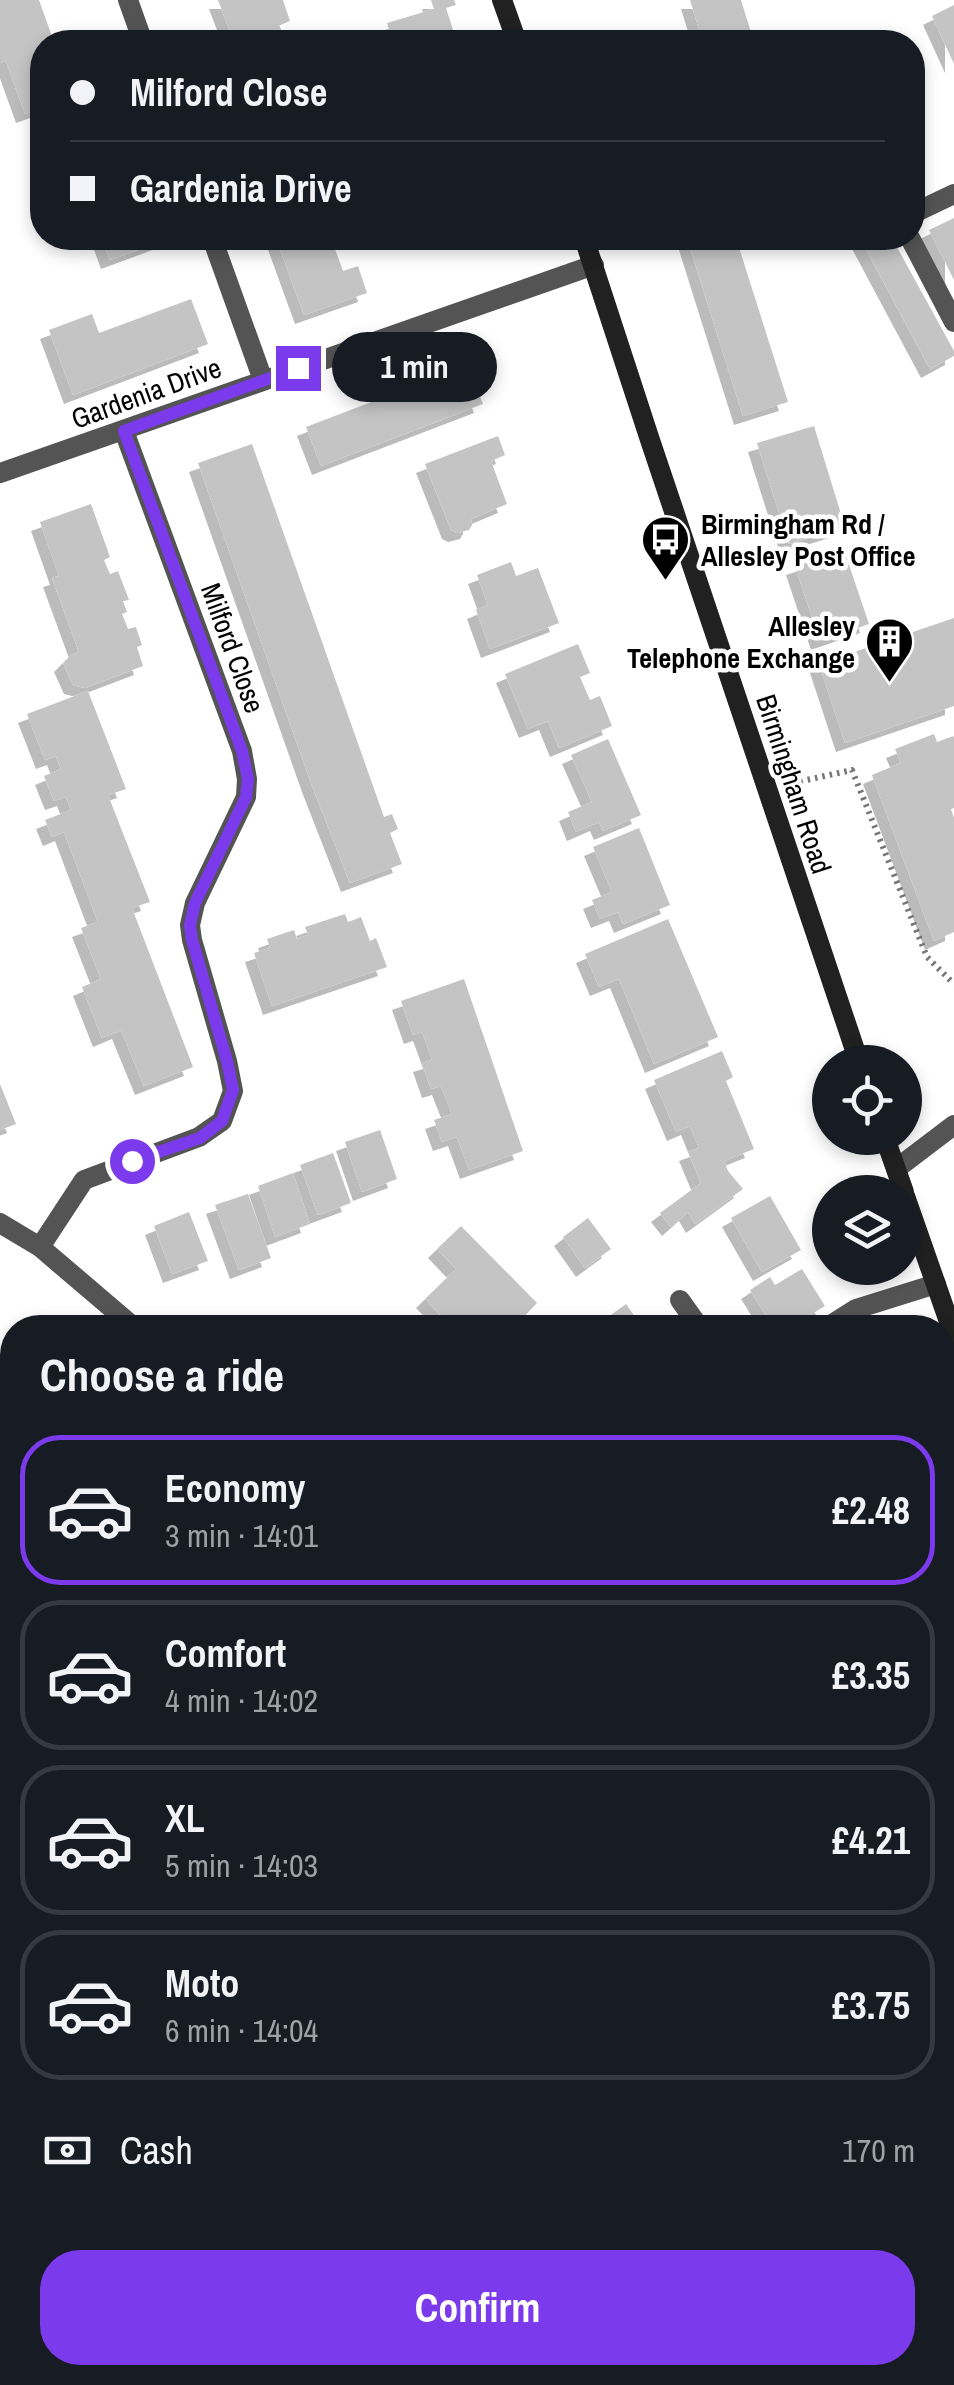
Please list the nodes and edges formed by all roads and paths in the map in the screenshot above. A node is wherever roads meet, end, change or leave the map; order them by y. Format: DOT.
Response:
graph roads {
  1 [pos="128,0"];
  2 [pos="502,0"];
  3 [pos="139,30"];
  4 [pos="513,30"];
  5 [pos="954,194"];
  6 [pos="925,208"];
  7 [pos="216,250"];
  8 [pos="588,250"];
  9 [pos="916,250"];
  10 [pos="594,266"];
  11 [pos="954,322"];
  12 [pos="263,380"];
  13 [pos="124,431"];
  14 [pos="0,474"];
  15 [pos="767,789"];
  16 [pos="954,984"];
  17 [pos="853,1045"];
  18 [pos="954,1126"];
  19 [pos="891,1155"];
  20 [pos="896,1169"];
  21 [pos="898,1175"];
  22 [pos="0,1222"];
  23 [pos="922,1245"];
  24 [pos="40,1247"];
  25 [pos="936,1284"];
  26 [pos="680,1300"];
  27 [pos="119,1315"];
  28 [pos="691,1315"];
  29 [pos="847,1315"];
  30 [pos="947,1315"];
  1 -- 3 [label="street"];
  2 -- 4 [label="street"];
  5 -- 6 [label="street"];
  7 -- 12 [label="street"];
  8 -- 10 [label="street, Birmingham Road"];
  9 -- 11 [label="street"];
  10 -- 12 [label="street, Gardenia Drive"];
  10 -- 15 [label="street, Birmingham Road"];
  12 -- 13 [label="street, Gardenia Drive"];
  13 -- 14 [label="street, Gardenia Drive"];
  13 -- 24 [label="street, Milford Close"];
  15 -- 16 [label="path"];
  15 -- 17 [label="street, Birmingham Road"];
  18 -- 20 [label="street"];
  19 -- 20 [label="street"];
  20 -- 21 [label="street"];
  22 -- 24 [label="street"];
  23 -- 25 [label="street"];
  24 -- 27 [label="street"];
  25 -- 29 [label="street"];
  25 -- 30 [label="street"];
  26 -- 28 [label="street"];
}
